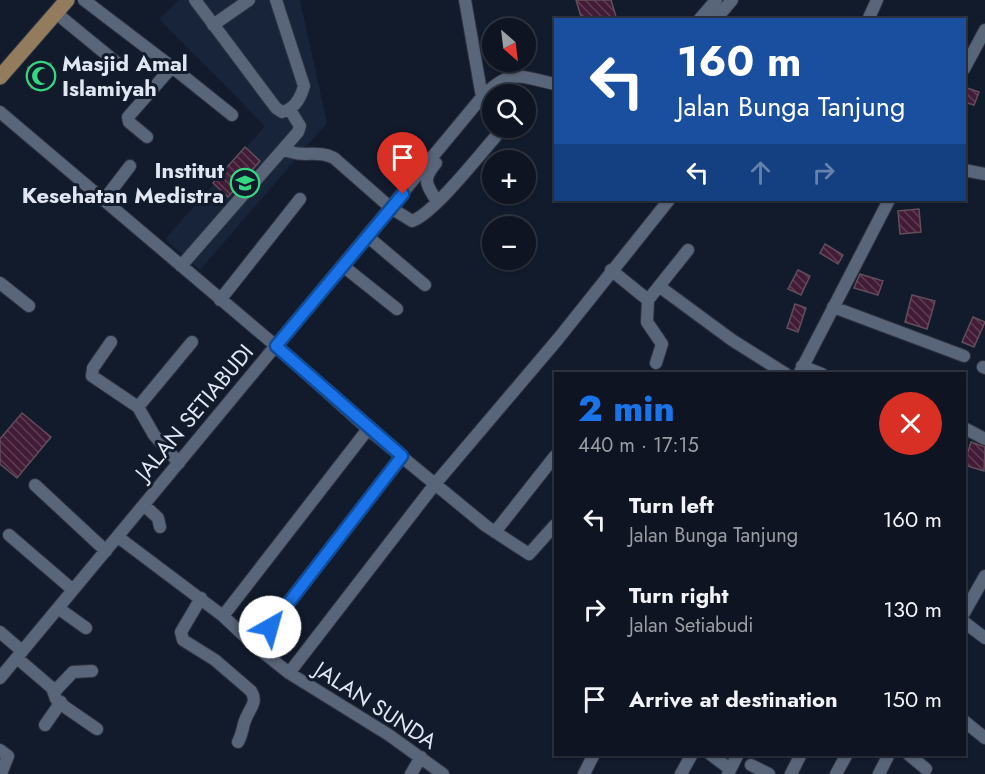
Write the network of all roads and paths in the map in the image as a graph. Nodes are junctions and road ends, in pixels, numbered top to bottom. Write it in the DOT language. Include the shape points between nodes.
graph roads {
  1 [pos="67,0"];
  2 [pos="84,0"];
  3 [pos="195,0"];
  4 [pos="249,0"];
  5 [pos="276,0"];
  6 [pos="465,0"];
  7 [pos="716,0"];
  8 [pos="732,0"];
  9 [pos="877,0"];
  10 [pos="233,4"];
  11 [pos="56,13"];
  12 [pos="701,18"];
  13 [pos="717,18"];
  14 [pos="869,18"];
  15 [pos="213,25"];
  16 [pos="985,30"];
  17 [pos="117,63"];
  18 [pos="966,65"];
  19 [pos="172,67"];
  20 [pos="0,76"];
  21 [pos="485,84"];
  22 [pos="497,84"];
  23 [pos="554,84"];
  24 [pos="482,104"];
  25 [pos="482,105"];
  26 [pos="290,110"];
  27 [pos="0,112"];
  28 [pos="232,115"];
  29 [pos="147,137"];
  30 [pos="494,138"];
  31 [pos="283,149"];
  32 [pos="130,166"];
  33 [pos="966,170"];
  34 [pos="985,174"];
  35 [pos="300,199"];
  36 [pos="104,200"];
  37 [pos="668,201"];
  38 [pos="888,201"];
  39 [pos="437,202"];
  40 [pos="391,208"];
  41 [pos="367,236"];
  42 [pos="688,250"];
  43 [pos="181,266"];
  44 [pos="343,266"];
  45 [pos="611,270"];
  46 [pos="0,283"];
  47 [pos="425,285"];
  48 [pos="660,287"];
  49 [pos="220,300"];
  50 [pos="648,300"];
  51 [pos="29,306"];
  52 [pos="832,307"];
  53 [pos="397,309"];
  54 [pos="111,342"];
  55 [pos="192,342"];
  56 [pos="276,346"];
  57 [pos="964,356"];
  58 [pos="656,363"];
  59 [pos="801,370"];
  60 [pos="783,372"];
  61 [pos="138,407"];
  62 [pos="368,429"];
  63 [pos="966,429"];
  64 [pos="985,439"];
  65 [pos="402,456"];
  66 [pos="554,457"];
  67 [pos="180,462"];
  68 [pos="435,484"];
  69 [pos="35,485"];
  70 [pos="144,505"];
  71 [pos="554,526"];
  72 [pos="160,527"];
  73 [pos="495,532"];
  74 [pos="9,535"];
  75 [pos="118,537"];
  76 [pos="106,551"];
  77 [pos="985,576"];
  78 [pos="73,590"];
  79 [pos="201,598"];
  80 [pos="58,608"];
  81 [pos="966,609"];
  82 [pos="223,616"];
  83 [pos="966,624"];
  84 [pos="86,628"];
  85 [pos="0,632"];
  86 [pos="985,638"];
  87 [pos="255,646"];
  88 [pos="20,655"];
  89 [pos="92,671"];
  90 [pos="289,673"];
  91 [pos="0,678"];
  92 [pos="57,697"];
  93 [pos="966,723"];
  94 [pos="45,725"];
  95 [pos="97,729"];
  96 [pos="985,738"];
  97 [pos="238,742"];
  98 [pos="0,750"];
  99 [pos="593,756"];
  100 [pos="691,756"];
  101 [pos="712,756"];
  102 [pos="737,756"];
  103 [pos="800,756"];
  104 [pos="845,756"];
  105 [pos="888,756"];
  106 [pos="910,756"];
  107 [pos="421,757"];
  108 [pos="751,765"];
  109 [pos="926,769"];
  110 [pos="729,772"];
  111 [pos="881,773"];
  112 [pos="1,774"];
  113 [pos="411,774"];
  114 [pos="443,774"];
  115 [pos="584,774"];
  116 [pos="681,774"];
  117 [pos="769,774"];
  118 [pos="791,774"];
  119 [pos="836,774"];
  1 -- 11 [label="main road"];
  2 -- 19 [label="street"];
  3 -- 15 [label="street"];
  4 -- 10 [label="street"];
  5 -- 26 [label="street" via="304,86"];
  6 -- 21 [label="street"];
  7 -- 12 [label="street"];
  8 -- 13 [label="street"];
  9 -- 14 [label="street"];
  10 -- 15 [label="street"];
  11 -- 17 [label="street"];
  11 -- 20 [label="main road"];
  15 -- 26 [label="street" via="276,108 282,112"];
  16 -- 18 [label="street"];
  19 -- 28 [label="street"];
  19 -- 29 [label="street" via="128,117"];
  22 -- 23 [label="street, JALAN SETIABUDI" via="512,76"];
  24 -- 40 [label="street, JALAN SETIABUDI"];
  25 -- 39 [label="street" via="427,174 426,182"];
  26 -- 31 [label="street" via="300,129"];
  27 -- 36 [label="street"];
  30 -- 39 [label="street"];
  31 -- 40 [label="street" via="292,154 326,154 334,158"];
  31 -- 43 [label="street"];
  32 -- 36 [label="street"];
  33 -- 34 [label="street"];
  35 -- 49 [label="street"];
  36 -- 43 [label="street"];
  37 -- 45 [label="street"];
  38 -- 52 [label="street"];
  39 -- 40 [label="street" via="421,218 412,221"];
  40 -- 41 [label="street, JALAN SETIABUDI"];
  41 -- 44 [label="street, JALAN SETIABUDI"];
  41 -- 47 [label="street"];
  42 -- 48 [label="street"];
  43 -- 49 [label="street"];
  44 -- 53 [label="street"];
  44 -- 56 [label="street, JALAN SETIABUDI"];
  45 -- 50 [label="street"];
  45 -- 68 [label="street"];
  46 -- 51 [label="street"];
  48 -- 50 [label="street"];
  48 -- 60 [label="street"];
  49 -- 56 [label="street"];
  50 -- 58 [label="street" via="647,322 662,344"];
  52 -- 57 [label="street"];
  52 -- 59 [label="street"];
  54 -- 61 [label="street" via="93,368 92,376"];
  55 -- 61 [label="street"];
  56 -- 62 [label="street"];
  56 -- 67 [label="street, JALAN SETIABUDI"];
  61 -- 67 [label="street" via="154,435"];
  62 -- 65 [label="street"];
  62 -- 82 [label="street"];
  63 -- 64 [label="street"];
  65 -- 68 [label="street"];
  65 -- 87 [label="street"];
  66 -- 73 [label="street"];
  67 -- 70 [label="street, JALAN SETIABUDI"];
  68 -- 73 [label="street"];
  68 -- 90 [label="street"];
  69 -- 76 [label="street"];
  70 -- 72 [label="street" via="158,518"];
  70 -- 75 [label="street, JALAN SETIABUDI"];
  71 -- 73 [label="street" via="529,554"];
  74 -- 78 [label="street"];
  75 -- 76 [label="street, JALAN SETIABUDI"];
  75 -- 79 [label="street, JALAN SUNDA"];
  76 -- 78 [label="street, JALAN SETIABUDI"];
  77 -- 81 [label="street"];
  78 -- 80 [label="street, JALAN SETIABUDI"];
  79 -- 82 [label="street, JALAN SUNDA"];
  79 -- 97 [label="street" via="181,636 215,660 254,696"];
  80 -- 84 [label="street"];
  80 -- 88 [label="street, JALAN SETIABUDI"];
  82 -- 87 [label="street, JALAN SUNDA"];
  83 -- 86 [label="street"];
  85 -- 88 [label="street"];
  87 -- 90 [label="street, JALAN SUNDA"];
  88 -- 91 [label="street, JALAN SETIABUDI"];
  88 -- 92 [label="street"];
  89 -- 92 [label="street" via="73,672"];
  90 -- 107 [label="street, JALAN SUNDA"];
  92 -- 94 [label="street"];
  92 -- 95 [label="street"];
  93 -- 96 [label="street"];
  98 -- 112 [label="street" via="8,756"];
  99 -- 115 [label="street"];
  100 -- 116 [label="street"];
  101 -- 110 [label="street"];
  102 -- 110 [label="street"];
  103 -- 118 [label="street"];
  104 -- 119 [label="street"];
  105 -- 111 [label="street"];
  106 -- 109 [label="street"];
  107 -- 113 [label="street"];
  107 -- 114 [label="street, JALAN SUNDA"];
  108 -- 117 [label="street"];
}
